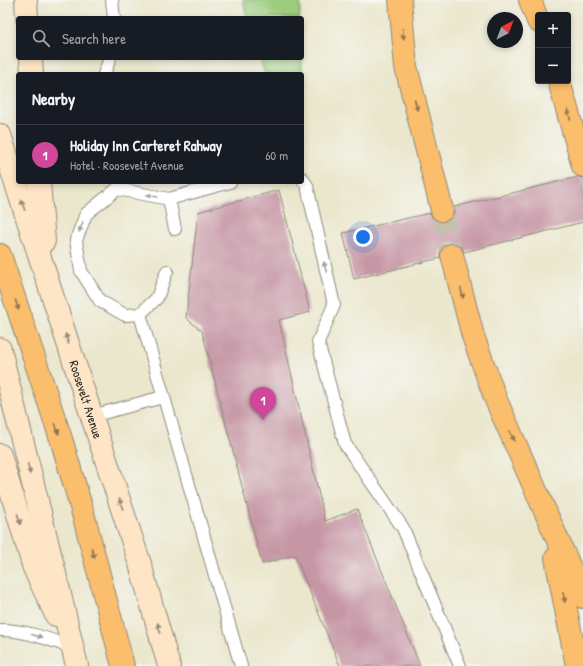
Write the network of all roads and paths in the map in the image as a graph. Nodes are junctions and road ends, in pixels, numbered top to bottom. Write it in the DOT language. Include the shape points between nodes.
graph roads {
  1 [pos="26,0"];
  2 [pos="112,0"];
  3 [pos="400,0"];
  4 [pos="530,0"];
  5 [pos="535,13"];
  6 [pos="27,16"];
  7 [pos="114,16"];
  8 [pos="31,60"];
  9 [pos="109,60"];
  10 [pos="32,72"];
  11 [pos="105,72"];
  12 [pos="560,84"];
  13 [pos="0,134"];
  14 [pos="583,166"];
  15 [pos="304,181"];
  16 [pos="16,183"];
  17 [pos="16,184"];
  18 [pos="39,184"];
  19 [pos="223,184"];
  20 [pos="116,186"];
  21 [pos="169,199"];
  22 [pos="442,210"];
  23 [pos="175,230"];
  24 [pos="0,255"];
  25 [pos="452,255"];
  26 [pos="167,271"];
  27 [pos="48,282"];
  28 [pos="140,314"];
  29 [pos="0,349"];
  30 [pos="163,397"];
  31 [pos="92,416"];
  32 [pos="0,455"];
  33 [pos="549,517"];
  34 [pos="583,597"];
  35 [pos="0,630"];
  36 [pos="75,657"];
  37 [pos="123,666"];
  38 [pos="169,666"];
  39 [pos="241,666"];
  40 [pos="460,666"];
  41 [pos="577,666"];
  1 -- 6 [label="main road"];
  2 -- 7 [label="lane"];
  3 -- 22 [label="highway, one-way" via="406,67"];
  4 -- 5 [label="highway"];
  8 -- 10 [label="main road"];
  9 -- 11 [label="lane"];
  14 -- 12 [label="highway, one-way"];
  16 -- 13 [label="main road, Roosevelt Avenue, one-way"];
  40 -- 15 [label="lane, one-way" via="404,528 345,444 318,342 334,305"];
  27 -- 17 [label="main road, Roosevelt Avenue, one-way"];
  18 -- 27 [label="main road"];
  19 -- 21 [label="lane"];
  21 -- 20 [label="lane, one-way"];
  20 -- 28 [label="lane, one-way" via="86,214 76,240 81,271 100,301 125,315"];
  21 -- 23 [label="lane"];
  24 -- 37 [label="highway, one-way" via="62,442"];
  25 -- 33 [label="highway, one-way" via="473,336 491,386"];
  26 -- 28 [label="lane" via="158,298"];
  31 -- 27 [label="main road, Roosevelt Avenue, one-way"];
  28 -- 30 [label="lane"];
  29 -- 36 [label="main road, one-way"];
  30 -- 31 [label="lane"];
  30 -- 39 [label="lane"];
  38 -- 31 [label="main road, Roosevelt Avenue, one-way" via="140,564"];
  32 -- 36 [label="main road, one-way" via="34,568"];
  33 -- 34 [label="highway"];
  33 -- 41 [label="highway, one-way"];
  35 -- 36 [label="lane, one-way" via="51,640"];
}
